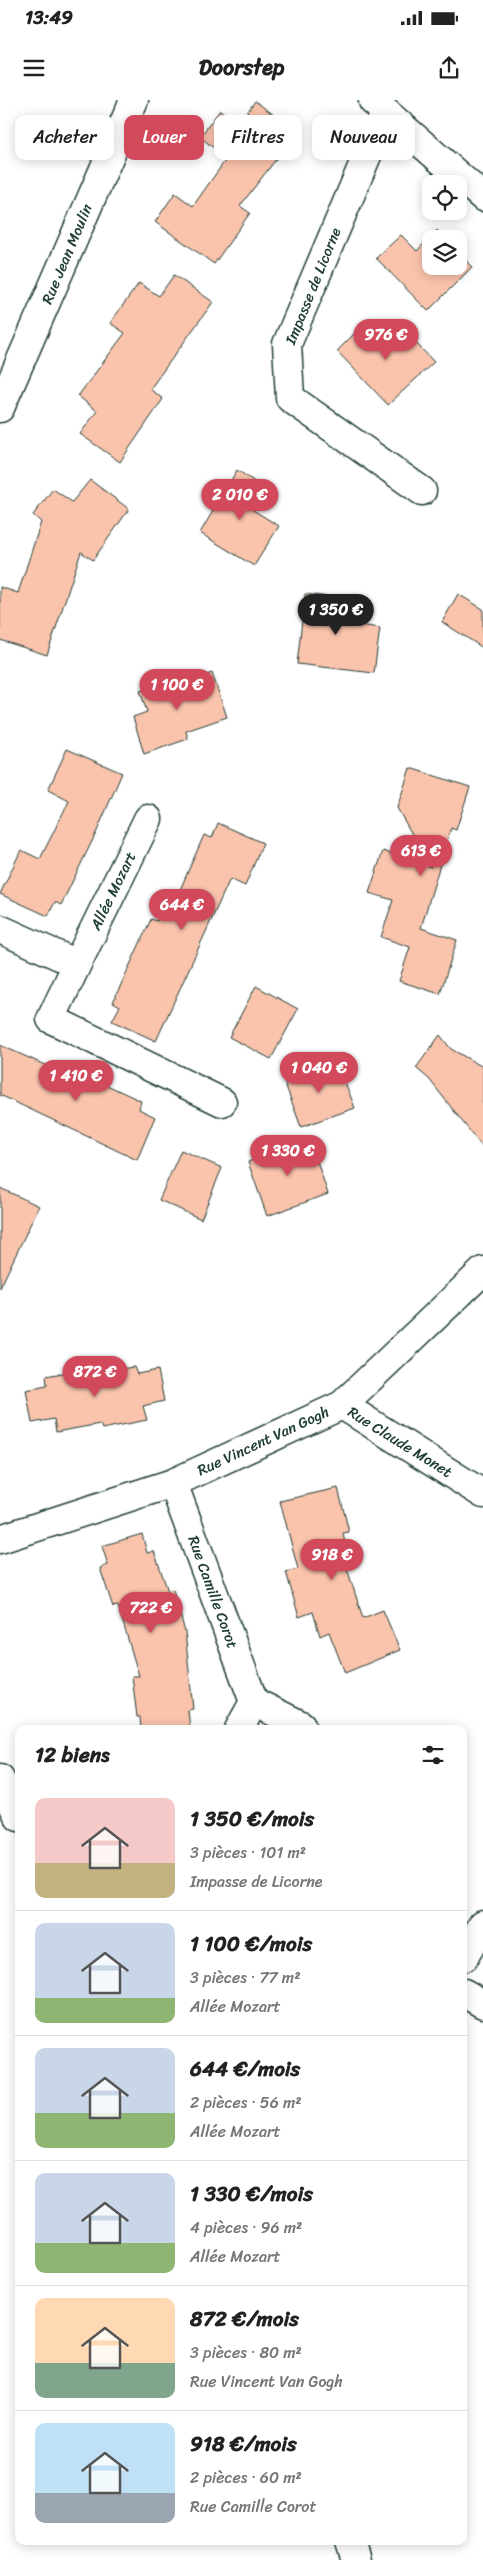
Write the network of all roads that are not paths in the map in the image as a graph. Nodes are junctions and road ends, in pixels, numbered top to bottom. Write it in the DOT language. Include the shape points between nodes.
graph roads {
  1 [pos="134,100"];
  2 [pos="379,106"];
  3 [pos="483,197"];
  4 [pos="0,408"];
  5 [pos="422,491"];
  6 [pos="148,819"];
  7 [pos="0,929"];
  8 [pos="77,964"];
  9 [pos="222,1102"];
  10 [pos="483,1271"];
  11 [pos="342,1405"];
  12 [pos="172,1483"];
  13 [pos="483,1494"];
  14 [pos="0,1539"];
  15 [pos="254,1702"];
  16 [pos="241,1725"];
  17 [pos="300,1725"];
  18 [pos="0,1780"];
  19 [pos="15,1809"];
  20 [pos="483,1924"];
  21 [pos="467,1951"];
  22 [pos="467,1995"];
  23 [pos="483,2004"];
  24 [pos="351,2545"];
  25 [pos="356,2560"];
  1 -- 4 [label="street, Rue Jean Moulin"];
  2 -- 3 [label="street"];
  2 -- 5 [label="street, Impasse de Licorne" via="287,344 290,398"];
  6 -- 8 [label="street, Allée Mozart"];
  7 -- 8 [label="street"];
  8 -- 9 [label="street, Allée Mozart" via="51,1019"];
  10 -- 11 [label="street, Rue Vincent Van Gogh"];
  11 -- 12 [label="street, Rue Vincent Van Gogh"];
  11 -- 13 [label="street, Rue Claude Monet"];
  12 -- 14 [label="street, Rue Vincent Van Gogh"];
  12 -- 15 [label="street, Rue Camille Corot"];
  15 -- 16 [label="street"];
  15 -- 17 [label="street"];
  18 -- 19 [label="street"];
  20 -- 21 [label="street"];
  22 -- 23 [label="street"];
  24 -- 25 [label="street"];
}
